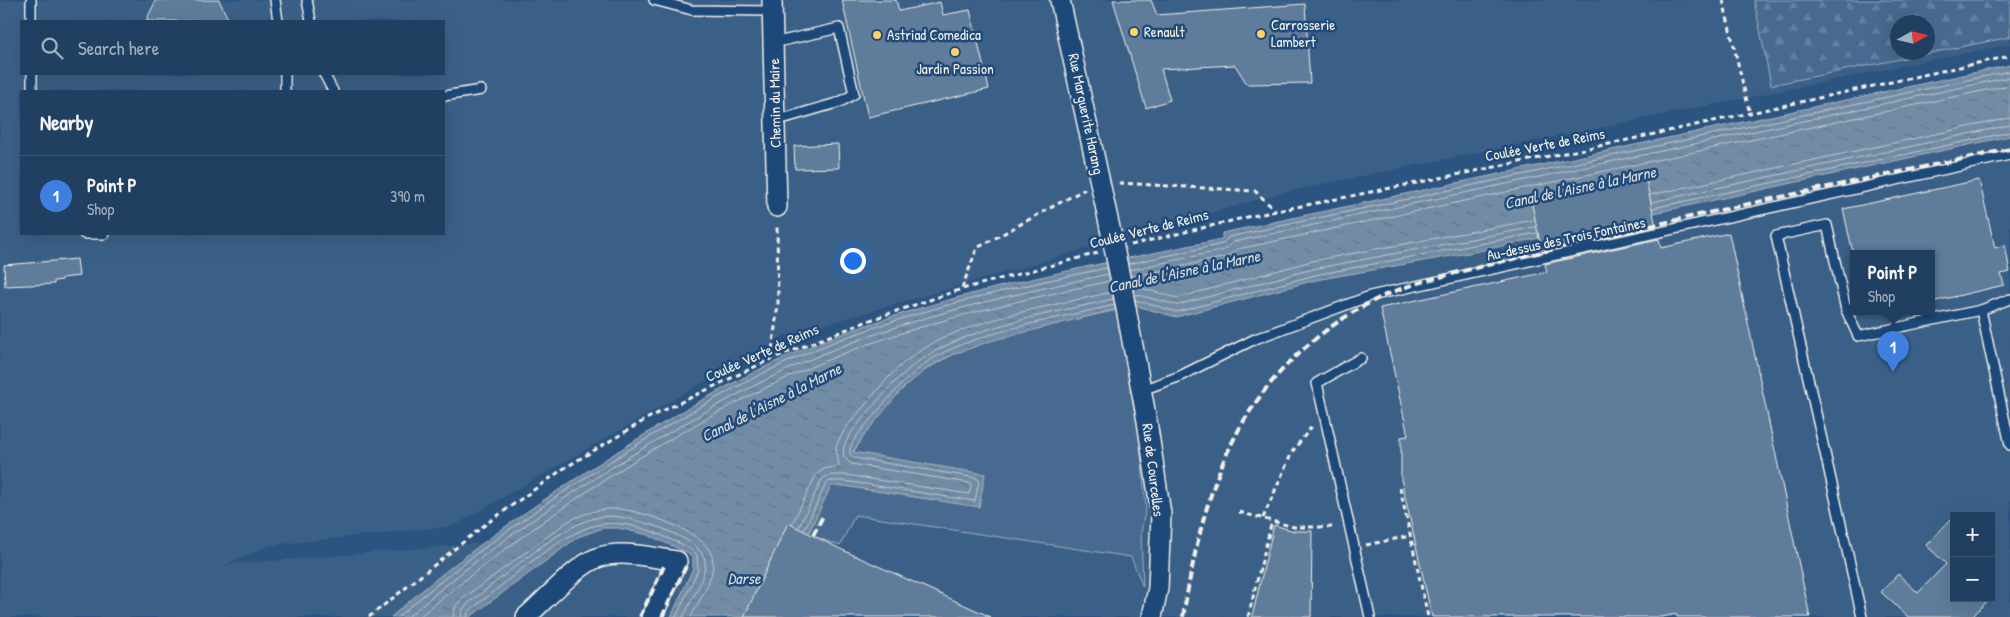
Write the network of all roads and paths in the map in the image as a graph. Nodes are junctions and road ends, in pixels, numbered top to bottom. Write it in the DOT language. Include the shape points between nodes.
graph roads {
  1 [pos="31,0"];
  2 [pos="275,0"];
  3 [pos="307,0"];
  4 [pos="654,0"];
  5 [pos="1060,0"];
  6 [pos="1723,0"];
  7 [pos="772,5"];
  8 [pos="32,20"];
  9 [pos="278,20"];
  10 [pos="311,20"];
  11 [pos="773,43"];
  12 [pos="2010,56"];
  13 [pos="32,75"];
  14 [pos="285,75"];
  15 [pos="325,75"];
  16 [pos="32,90"];
  17 [pos="285,90"];
  18 [pos="332,90"];
  19 [pos="481,90"];
  20 [pos="445,96"];
  21 [pos="1750,114"];
  22 [pos="775,120"];
  23 [pos="2010,155"];
  24 [pos="1101,180"];
  25 [pos="777,207"];
  26 [pos="1277,211"];
  27 [pos="1126,246"];
  28 [pos="1106,251"];
  29 [pos="962,289"];
  30 [pos="2010,299"];
  31 [pos="1850,309"];
  32 [pos="1981,310"];
  33 [pos="1852,315"];
  34 [pos="1130,324"];
  35 [pos="1361,358"];
  36 [pos="771,359"];
  37 [pos="1142,390"];
  38 [pos="1313,424"];
  39 [pos="2010,445"];
  40 [pos="1400,488"];
  41 [pos="1239,512"];
  42 [pos="1263,518"];
  43 [pos="1272,521"];
  44 [pos="1410,536"];
  45 [pos="1354,548"];
  46 [pos="1863,616"];
  47 [pos="369,617"];
  48 [pos="526,617"];
  49 [pos="652,617"];
  50 [pos="1152,617"];
  51 [pos="1248,617"];
  52 [pos="1370,617"];
  53 [pos="1428,617"];
  1 -- 8 [label="lane"];
  2 -- 9 [label="lane"];
  3 -- 10 [label="lane"];
  4 -- 7 [label="lane" via="692,10"];
  5 -- 24 [label="street, Rue Marguerite Harang"];
  6 -- 21 [label="path"];
  7 -- 11 [label="street, Chemin du Maire"];
  11 -- 22 [label="street, Chemin du Maire"];
  11 -- 22 [label="lane" via="839,28 854,94 840,102"];
  12 -- 21 [label="path, Coulée Verte de Reims"];
  13 -- 16 [label="lane"];
  14 -- 17 [label="lane"];
  15 -- 18 [label="lane"];
  19 -- 20 [label="lane"];
  21 -- 26 [label="path, Coulée Verte de Reims"];
  22 -- 25 [label="street, Chemin du Maire"];
  23 -- 37 [label="lane, Au-dessus des Trois Fontaines" via="1370,296 1255,338 1178,377"];
  24 -- 26 [label="path" via="1132,185 1255,190"];
  24 -- 29 [label="path" via="977,248"];
  24 -- 34 [label="street, Rue Marguerite Harang, bridge"];
  25 -- 36 [label="path" via="778,304"];
  26 -- 27 [label="path, Coulée Verte de Reims"];
  28 -- 29 [label="path, Coulée Verte de Reims"];
  29 -- 36 [label="path, Coulée Verte de Reims"];
  30 -- 32 [label="lane"];
  31 -- 46 [label="lane" via="1827,225 1776,236"];
  32 -- 33 [label="lane" via="1858,336"];
  32 -- 39 [label="lane"];
  34 -- 37 [label="street, Rue de Courcelles"];
  35 -- 45 [label="lane" via="1317,383"];
  36 -- 47 [label="path, Coulée Verte de Reims" via="650,416 563,469 486,524"];
  37 -- 50 [label="street, Rue de Courcelles" via="1161,514 1158,588"];
  38 -- 42 [label="path" via="1292,452"];
  40 -- 44 [label="path"];
  41 -- 42 [label="path"];
  42 -- 43 [label="path"];
  43 -- 45 [label="path" via="1294,527 1339,527 1343,550"];
  43 -- 51 [label="path"];
  44 -- 45 [label="path"];
  44 -- 53 [label="path"];
  45 -- 52 [label="lane"];
  48 -- 49 [label="street" via="597,558 626,554 678,561"];
}
